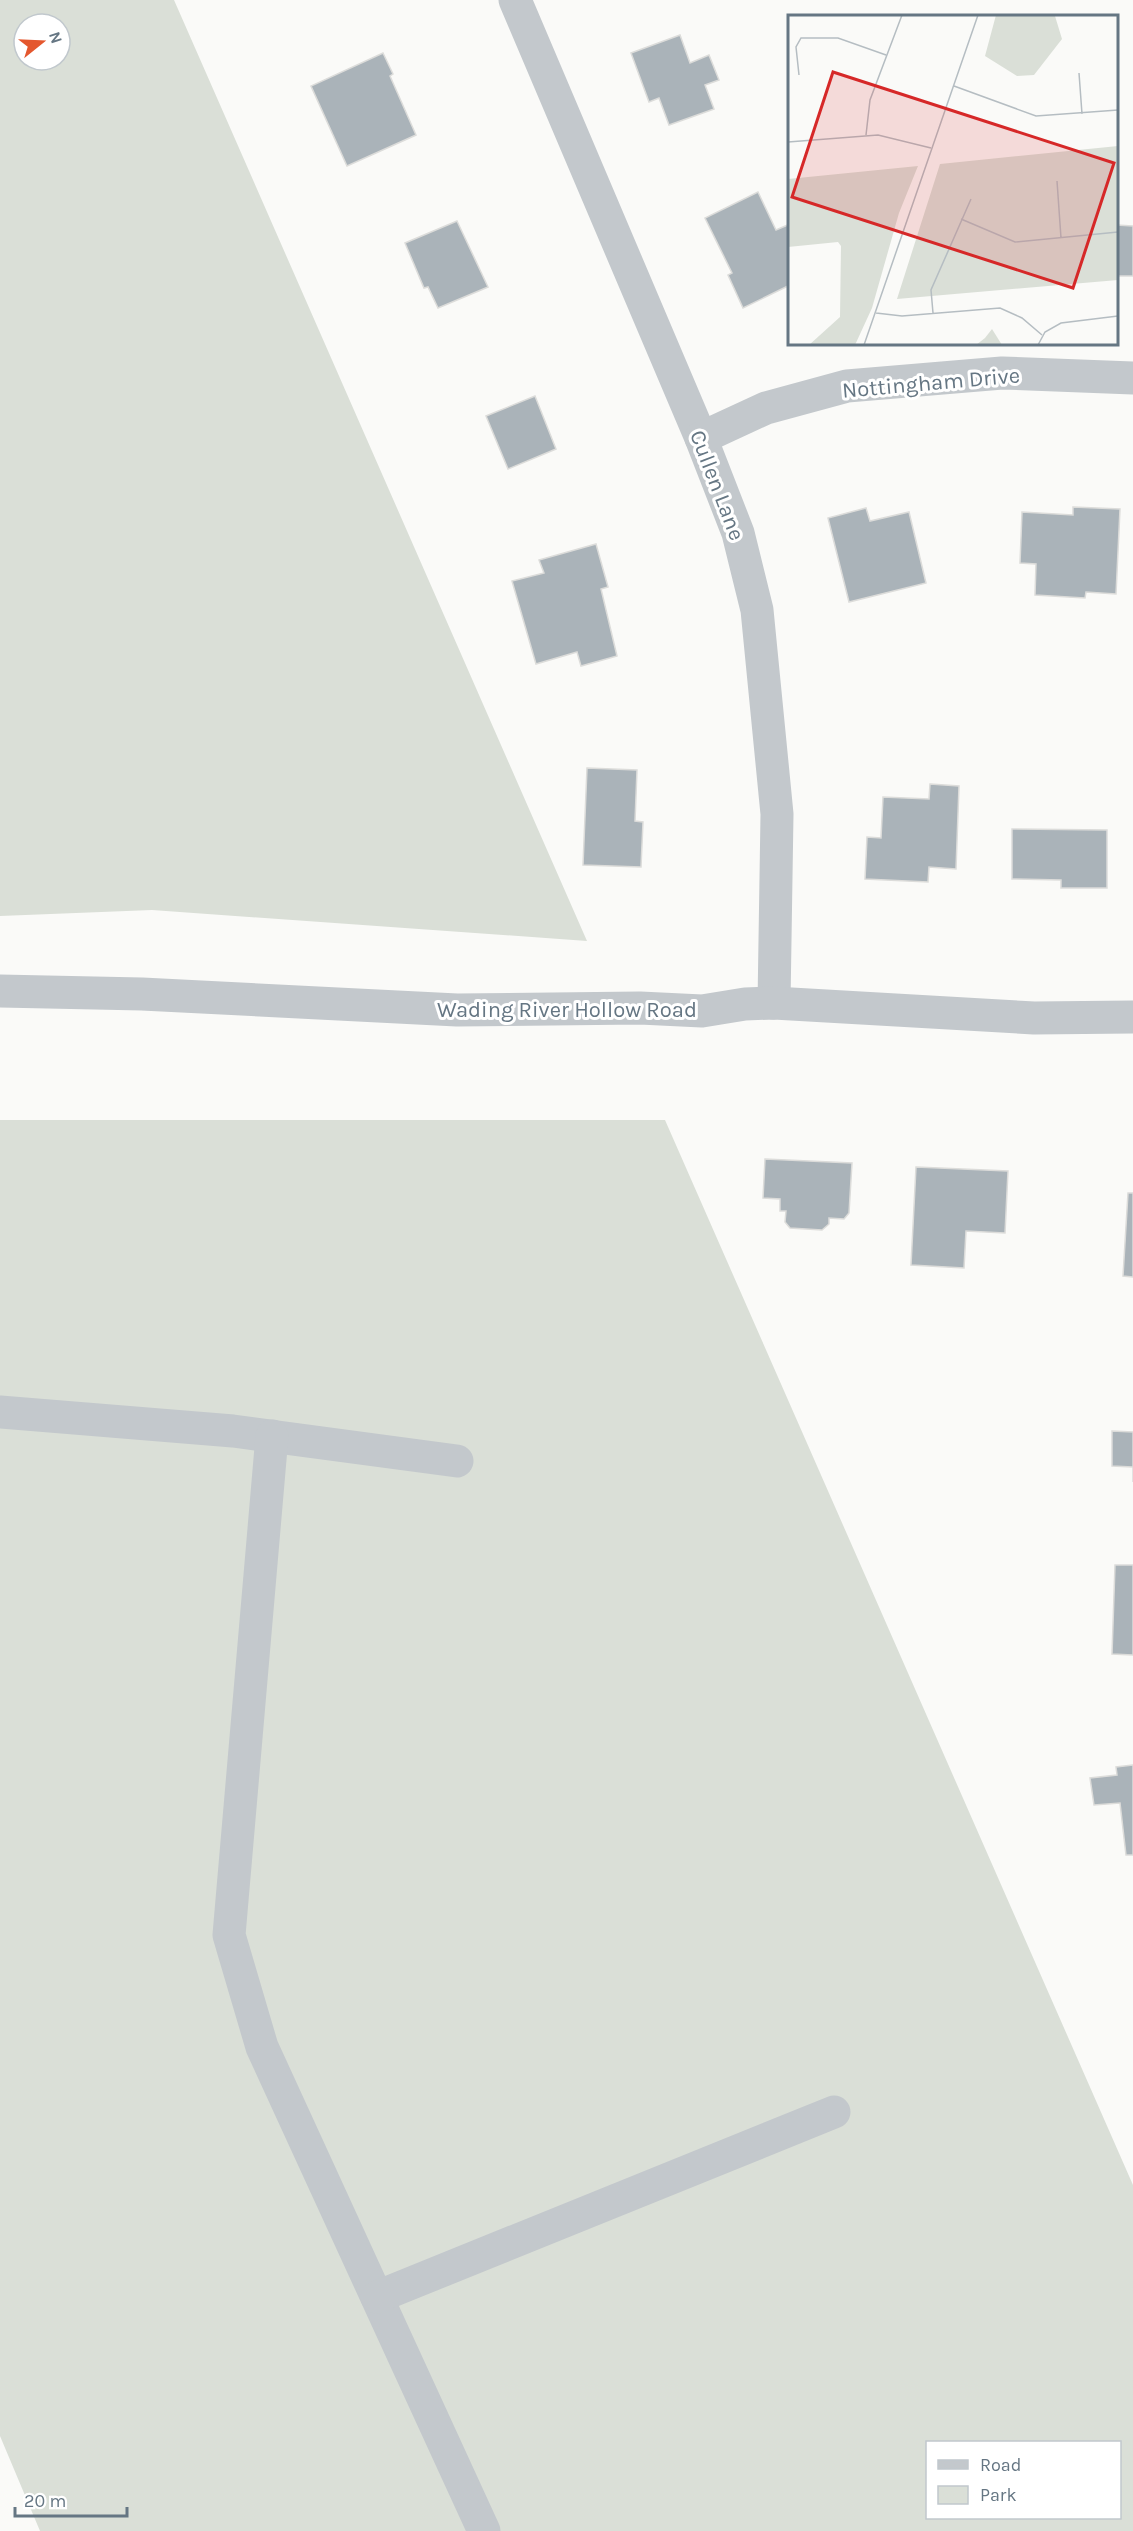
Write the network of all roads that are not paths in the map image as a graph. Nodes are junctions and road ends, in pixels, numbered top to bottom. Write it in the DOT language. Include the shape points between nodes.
graph roads {
  1 [pos="515,0"];
  2 [pos="1133,378"];
  3 [pos="701,438"];
  4 [pos="0,991"];
  5 [pos="774,1003"];
  6 [pos="1133,1017"];
  7 [pos="0,1413"];
  8 [pos="272,1436"];
  9 [pos="457,1461"];
  10 [pos="834,2112"];
  11 [pos="377,2297"];
  12 [pos="484,2531"];
  1 -- 3 [label="street, Cullen Lane"];
  2 -- 3 [label="street, Nottingham Drive" via="1002,373 847,386 766,408"];
  3 -- 5 [label="street, Cullen Lane" via="738,533 758,610 777,814"];
  4 -- 5 [label="street, Wading River Hollow Road" via="457,1010 702,1011"];
  5 -- 6 [label="street, Wading River Hollow Road" via="1034,1018"];
  7 -- 8 [label="street"];
  8 -- 9 [label="street"];
  8 -- 11 [label="street" via="229,1935 262,2047"];
  10 -- 11 [label="street"];
  11 -- 12 [label="street"];
}
